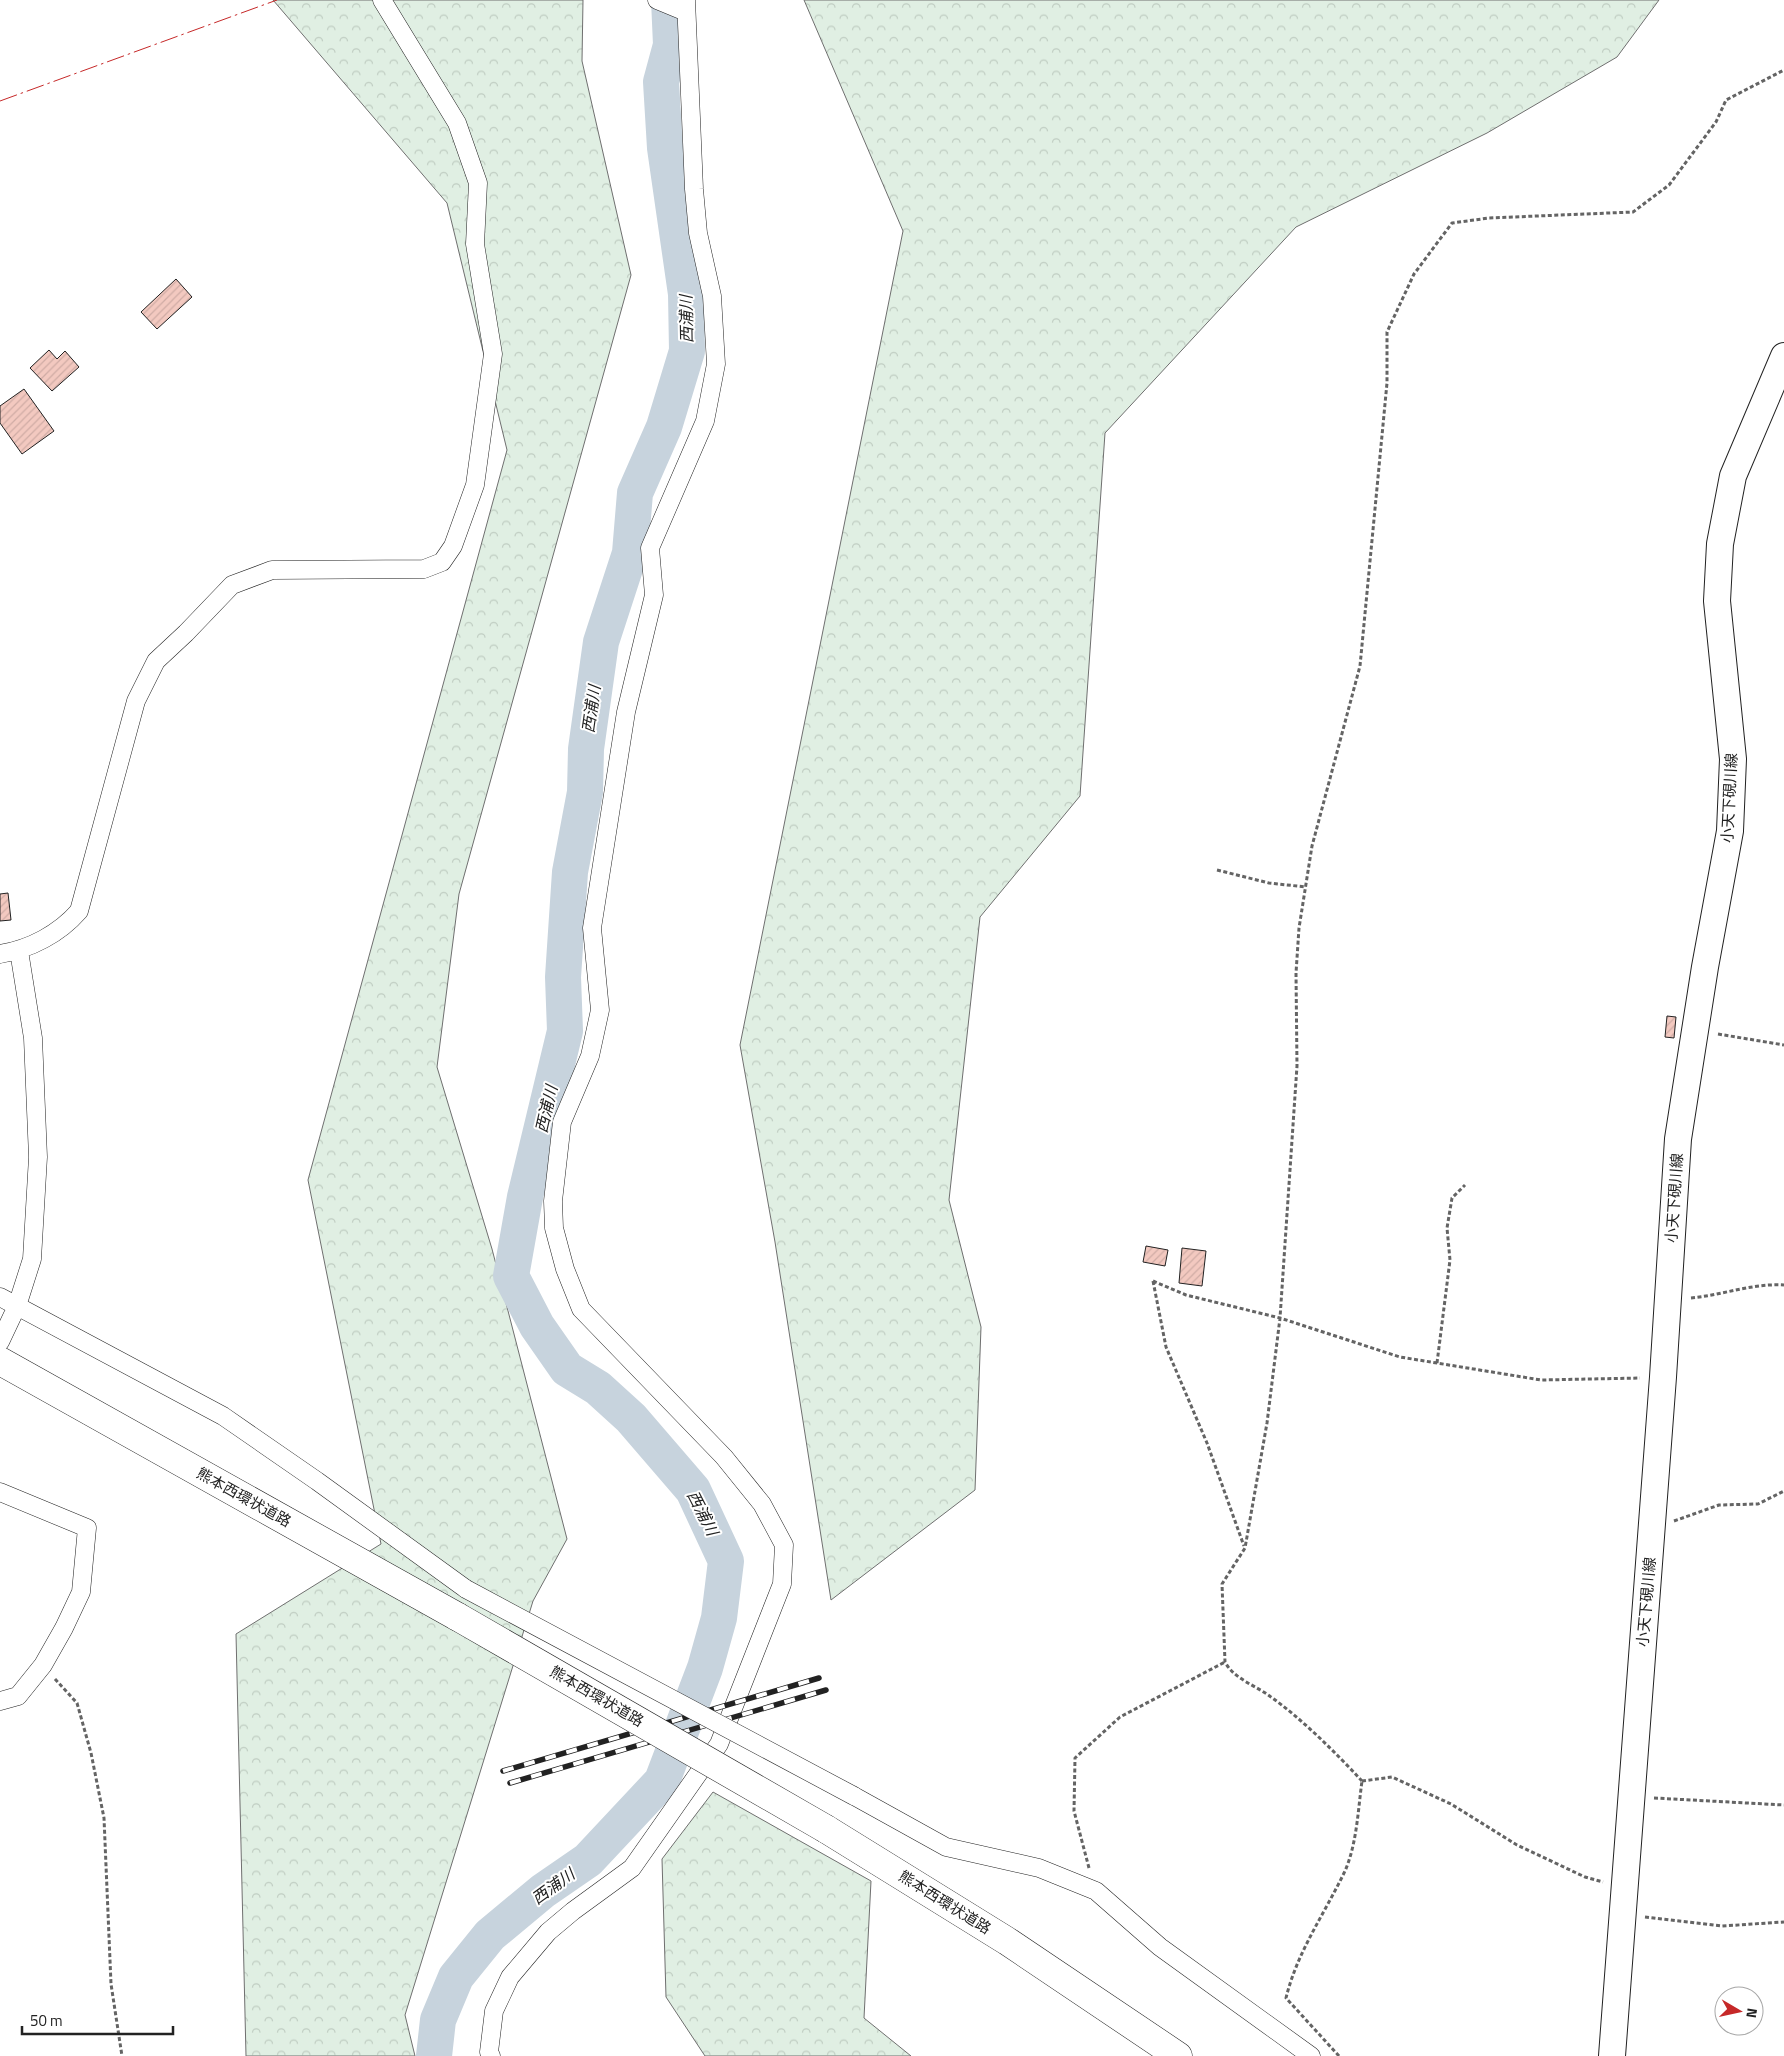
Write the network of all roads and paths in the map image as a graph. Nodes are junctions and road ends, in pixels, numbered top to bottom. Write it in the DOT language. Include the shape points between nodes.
graph roads {
  1 [pos="382,0"];
  2 [pos="657,0"];
  3 [pos="686,6"];
  4 [pos="1784,70"];
  5 [pos="1784,356"];
  6 [pos="1217,870"];
  7 [pos="1306,886"];
  8 [pos="19,951"];
  9 [pos="0,954"];
  10 [pos="1695,1030"];
  11 [pos="1784,1045"];
  12 [pos="1464,1185"];
  13 [pos="1784,1285"];
  14 [pos="0,1297"];
  15 [pos="1668,1300"];
  16 [pos="17,1306"];
  17 [pos="1280,1318"];
  18 [pos="0,1342"];
  19 [pos="0,1361"];
  20 [pos="1437,1363"];
  21 [pos="1663,1378"];
  22 [pos="1784,1491"];
  23 [pos="0,1492"];
  24 [pos="1652,1528"];
  25 [pos="1245,1548"];
  26 [pos="1225,1662"];
  27 [pos="43,1665"];
  28 [pos="0,1701"];
  29 [pos="1362,1781"];
  30 [pos="1630,1796"];
  31 [pos="1784,1805"];
  32 [pos="1095,1873"];
  33 [pos="1624,1883"];
  34 [pos="1622,1914"];
  35 [pos="1784,1922"];
  36 [pos="122,2056"];
  37 [pos="490,2056"];
  38 [pos="1178,2056"];
  39 [pos="1311,2056"];
  40 [pos="1339,2056"];
  41 [pos="1612,2056"];
  1 -- 8 [label="street" via="457,123 478,183 475,244 493,354 475,485 462,524 442,562 424,569 272,570 232,585 156,662 136,701 80,911 65,928"];
  2 -- 3 [label="street"];
  3 -- 37 [label="street" via="695,198 698,233 712,296 716,364 705,421 650,548 654,594 626,712 592,928 600,1010 590,1056 562,1122 554,1192 554,1228 565,1270 581,1309 724,1457 762,1504 784,1545 782,1584 719,1744 632,1868 548,1932 510,1977 494,2011"];
  4 -- 7 [label="path" via="1726,100 1716,122 1669,186 1632,212 1489,218 1452,223 1414,274 1386,332 1387,383 1360,666 1312,846"];
  5 -- 10 [label="main road, 小天下硯川線" via="1732,476 1720,544 1717,601 1733,759 1730,831"];
  6 -- 7 [label="path" via="1269,883"];
  7 -- 17 [label="path" via="1296,973 1297,1066"];
  8 -- 9 [label="street"];
  8 -- 16 [label="street" via="33,1038 38,1158 32,1259"];
  10 -- 11 [label="path"];
  10 -- 15 [label="main road, 小天下硯川線" via="1678,1139"];
  12 -- 20 [label="path" via="1452,1198 1447,1228 1450,1260"];
  13 -- 15 [label="path" via="1764,1284 1715,1296"];
  14 -- 16 [label="street"];
  15 -- 21 [label="main road, 小天下硯川線"];
  16 -- 18 [label="street"];
  16 -- 39 [label="street, bridge" via="223,1416 466,1589 946,1846 1039,1868 1096,1892 1160,1947"];
  17 -- 20 [label="path" via="1400,1357"];
  17 -- 25 [label="path" via="1267,1423"];
  17 -- 25 [label="path" via="1186,1295 1153,1280 1166,1347 1207,1443"];
  19 -- 38 [label="highway, 熊本西環状道路, bridge" via="458,1617 826,1829 1007,1941"];
  20 -- 21 [label="path" via="1541,1380"];
  21 -- 24 [label="main road, 小天下硯川線"];
  22 -- 24 [label="path" via="1758,1504 1719,1505"];
  23 -- 27 [label="street" via="87,1528 81,1592"];
  24 -- 30 [label="main road, 小天下硯川線"];
  25 -- 26 [label="path" via="1222,1584"];
  26 -- 29 [label="path" via="1230,1671 1271,1697"];
  26 -- 32 [label="path" via="1120,1717 1075,1758 1074,1811 1088,1867"];
  27 -- 28 [label="street" via="18,1696"];
  27 -- 36 [label="path" via="77,1703 104,1818 111,1984"];
  29 -- 33 [label="path" via="1392,1777 1451,1804 1517,1845 1585,1877 1601,1882"];
  29 -- 40 [label="path" via="1356,1832 1346,1869 1293,1971 1286,1998"];
  30 -- 31 [label="path"];
  30 -- 33 [label="main road, 小天下硯川線"];
  33 -- 34 [label="main road, 小天下硯川線"];
  34 -- 35 [label="path" via="1722,1926"];
  34 -- 41 [label="main road, 小天下硯川線"];
}
